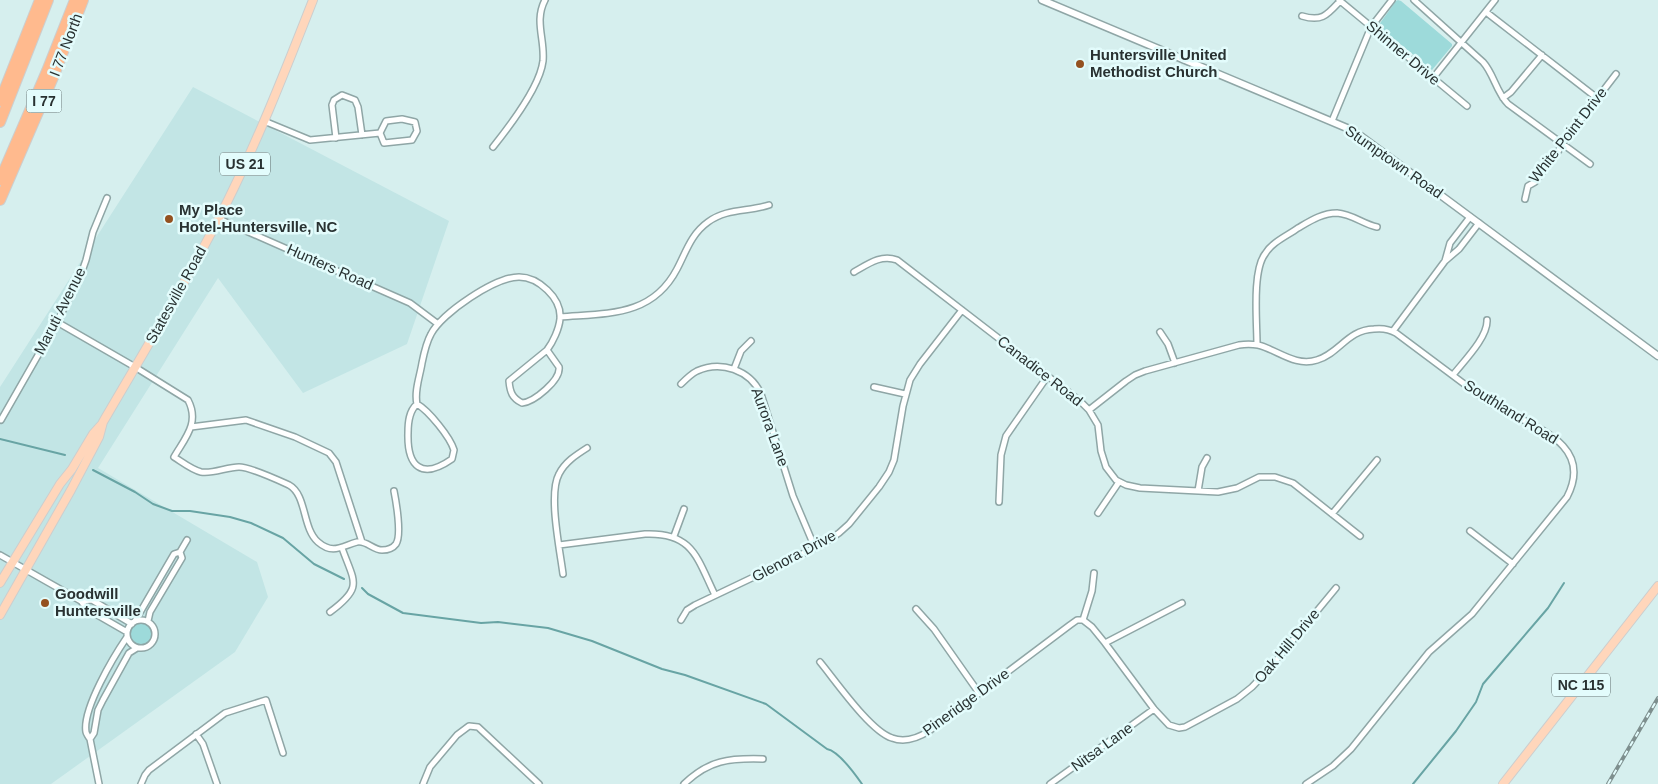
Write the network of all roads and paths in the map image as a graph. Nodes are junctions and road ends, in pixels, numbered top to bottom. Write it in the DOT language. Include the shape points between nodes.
graph roads {
  1 [pos="40,0"];
  2 [pos="48,0"];
  3 [pos="75,0"];
  4 [pos="84,0"];
  5 [pos="314,0"];
  6 [pos="545,0"];
  7 [pos="1042,0"];
  8 [pos="1339,0"];
  9 [pos="1392,0"];
  10 [pos="1414,0"];
  11 [pos="1495,0"];
  12 [pos="1486,12"];
  13 [pos="1302,16"];
  14 [pos="1371,27"];
  15 [pos="1461,43"];
  16 [pos="1542,55"];
  17 [pos="1616,74"];
  18 [pos="1433,78"];
  19 [pos="1503,98"];
  20 [pos="1598,98"];
  21 [pos="0,101"];
  22 [pos="1467,106"];
  23 [pos="264,120"];
  24 [pos="1332,121"];
  25 [pos="0,122"];
  26 [pos="380,133"];
  27 [pos="362,135"];
  28 [pos="336,138"];
  29 [pos="1563,143"];
  30 [pos="493,147"];
  31 [pos="1590,164"];
  32 [pos="0,180"];
  33 [pos="107,198"];
  34 [pos="1525,199"];
  35 [pos="0,200"];
  36 [pos="769,205"];
  37 [pos="1470,216"];
  38 [pos="219,218"];
  39 [pos="1479,223"];
  40 [pos="1377,227"];
  41 [pos="1445,261"];
  42 [pos="854,272"];
  43 [pos="962,310"];
  44 [pos="560,317"];
  45 [pos="1486,320"];
  46 [pos="56,322"];
  47 [pos="438,324"];
  48 [pos="1393,331"];
  49 [pos="1160,332"];
  50 [pos="751,341"];
  51 [pos="1256,345"];
  52 [pos="547,350"];
  53 [pos="1658,356"];
  54 [pos="1174,363"];
  55 [pos="135,367"];
  56 [pos="734,369"];
  57 [pos="1453,375"];
  58 [pos="1047,376"];
  59 [pos="681,384"];
  60 [pos="874,387"];
  61 [pos="905,394"];
  62 [pos="417,404"];
  63 [pos="1089,410"];
  64 [pos="1,420"];
  65 [pos="104,422"];
  66 [pos="191,427"];
  67 [pos="587,448"];
  68 [pos="1207,458"];
  69 [pos="1377,460"];
  70 [pos="1119,482"];
  71 [pos="394,491"];
  72 [pos="1198,491"];
  73 [pos="999,502"];
  74 [pos="684,508"];
  75 [pos="1098,513"];
  76 [pos="1332,514"];
  77 [pos="1470,531"];
  78 [pos="674,536"];
  79 [pos="1360,536"];
  80 [pos="187,540"];
  81 [pos="362,542"];
  82 [pos="559,545"];
  83 [pos="342,548"];
  84 [pos="814,548"];
  85 [pos="180,552"];
  86 [pos="0,555"];
  87 [pos="12,562"];
  88 [pos="1513,564"];
  89 [pos="26,570"];
  90 [pos="1094,573"];
  91 [pos="563,574"];
  92 [pos="0,583"];
  93 [pos="1658,586"];
  94 [pos="1336,588"];
  95 [pos="715,595"];
  96 [pos="81,601"];
  97 [pos="1182,603"];
  98 [pos="916,608"];
  99 [pos="330,612"];
  100 [pos="0,615"];
  101 [pos="681,620"];
  102 [pos="1083,620"];
  103 [pos="148,621"];
  104 [pos="133,622"];
  105 [pos="127,634"];
  106 [pos="1105,643"];
  107 [pos="136,648"];
  108 [pos="820,662"];
  109 [pos="979,693"];
  110 [pos="1154,709"];
  111 [pos="196,734"];
  112 [pos="90,739"];
  113 [pos="283,753"];
  114 [pos="763,759"];
  115 [pos="99,784"];
  116 [pos="141,784"];
  117 [pos="217,784"];
  118 [pos="423,784"];
  119 [pos="539,784"];
  120 [pos="684,784"];
  121 [pos="1050,784"];
  122 [pos="1306,784"];
  123 [pos="1503,784"];
  1 -- 21 [label="highway, I 77"];
  2 -- 25 [label="highway, I 77"];
  3 -- 32 [label="highway, I 77"];
  4 -- 35 [label="highway, I 77 North / I 77"];
  5 -- 23 [label="main road, Statesville Road / US 21"];
  6 -- 30 [label="street" via="539,18 543,54 538,80"];
  7 -- 24 [label="street, Stumptown Road"];
  8 -- 13 [label="street" via="1328,14 1320,18"];
  8 -- 14 [label="street, Shinner Drive"];
  9 -- 14 [label="street"];
  10 -- 15 [label="street"];
  11 -- 12 [label="street"];
  12 -- 15 [label="street"];
  12 -- 16 [label="street"];
  14 -- 18 [label="street, Shinner Drive"];
  14 -- 24 [label="street"];
  15 -- 18 [label="street"];
  15 -- 19 [label="street" via="1486,66"];
  16 -- 19 [label="street"];
  16 -- 20 [label="street"];
  17 -- 20 [label="street, White Point Drive"];
  18 -- 22 [label="street, Shinner Drive"];
  19 -- 29 [label="street"];
  20 -- 29 [label="street, White Point Drive"];
  23 -- 28 [label="street" via="310,140"];
  23 -- 38 [label="main road, Statesville Road / US 21"];
  24 -- 37 [label="street, Stumptown Road" via="1366,138"];
  26 -- 26 [label="street" via="384,143 412,140 417,131 415,122 402,119 386,121"];
  26 -- 27 [label="street"];
  27 -- 28 [label="street"];
  27 -- 28 [label="street" via="358,106 355,100 342,95 332,104"];
  29 -- 31 [label="street"];
  29 -- 34 [label="street, White Point Drive" via="1535,182 1528,186"];
  33 -- 46 [label="street, Maruti Avenue" via="93,232 83,270"];
  36 -- 44 [label="street" via="725,213 708,222 693,235 661,292 644,303 628,310"];
  37 -- 39 [label="street, Stumptown Road"];
  37 -- 41 [label="street" via="1450,243"];
  38 -- 47 [label="street, Hunters Road" via="410,303"];
  38 -- 55 [label="main road, Statesville Road / US 21"];
  39 -- 41 [label="street" via="1460,249"];
  39 -- 53 [label="street, Stumptown Road"];
  40 -- 51 [label="street" via="1346,215 1328,214 1313,219 1271,247 1261,261 1257,277"];
  41 -- 48 [label="street"];
  42 -- 43 [label="street, Canadice Road" via="881,258 892,258"];
  43 -- 58 [label="street, Canadice Road"];
  43 -- 61 [label="street, Glenora Drive" via="914,372"];
  44 -- 47 [label="street" via="556,302 547,290 536,281 518,277 503,281 461,303"];
  44 -- 52 [label="street"];
  45 -- 57 [label="street" via="1487,327 1482,336"];
  46 -- 55 [label="street"];
  46 -- 64 [label="street, Maruti Avenue"];
  47 -- 62 [label="street" via="426,346 416,390"];
  48 -- 51 [label="street" via="1379,328 1361,330 1332,353 1309,362 1294,360"];
  48 -- 57 [label="street, Southland Road"];
  49 -- 54 [label="street"];
  50 -- 56 [label="street" via="742,351"];
  51 -- 54 [label="street" via="1238,345"];
  52 -- 52 [label="street" via="509,381 511,393 522,404 532,400 557,378 559,367"];
  54 -- 63 [label="street" via="1135,375"];
  55 -- 65 [label="main road, Statesville Road / US 21"];
  55 -- 66 [label="street" via="188,400 192,408"];
  56 -- 59 [label="street" via="715,367 698,370"];
  56 -- 84 [label="street, Aurora Lane" via="751,379 758,388 793,496"];
  57 -- 88 [label="street, Southland Road" via="1501,410 1554,436 1567,450 1572,462 1574,478 1567,497"];
  58 -- 63 [label="street, Canadice Road"];
  58 -- 73 [label="street" via="1006,436 1001,455"];
  60 -- 61 [label="street"];
  61 -- 84 [label="street, Glenora Drive" via="889,472 849,524"];
  62 -- 62 [label="street" via="408,424 408,452 416,464 429,469 452,459 454,450 424,408"];
  63 -- 70 [label="street, Canadice Road" via="1098,425 1106,467"];
  65 -- 87 [label="main road, Statesville Road / US 21" via="93,434"];
  65 -- 89 [label="main road, Statesville Road / US 21" via="85,464"];
  66 -- 81 [label="street" via="246,420 329,453 336,462"];
  66 -- 83 [label="street" via="174,457 201,472 249,468 290,486 296,492 312,536 327,547"];
  67 -- 82 [label="street" via="565,466 555,482"];
  68 -- 72 [label="street"];
  69 -- 76 [label="street"];
  70 -- 72 [label="street" via="1140,488"];
  70 -- 75 [label="street"];
  71 -- 81 [label="street" via="398,520 396,544 382,550"];
  72 -- 76 [label="street" via="1228,491 1254,478 1275,477 1293,483"];
  74 -- 78 [label="street"];
  76 -- 79 [label="street"];
  77 -- 88 [label="street"];
  78 -- 82 [label="street" via="645,534"];
  78 -- 95 [label="street" via="691,549"];
  80 -- 85 [label="street"];
  81 -- 83 [label="street"];
  82 -- 91 [label="street"];
  83 -- 99 [label="street" via="354,585 349,596"];
  84 -- 95 [label="street, Glenora Drive"];
  85 -- 103 [label="street" via="182,558 150,612"];
  85 -- 104 [label="street" via="174,554"];
  86 -- 87 [label="street"];
  87 -- 89 [label="street"];
  87 -- 92 [label="main road, Statesville Road / US 21"];
  88 -- 122 [label="street, Southland Road" via="1466,621 1429,652 1351,749"];
  89 -- 96 [label="street"];
  89 -- 100 [label="main road, Statesville Road / US 21"];
  90 -- 102 [label="street"];
  93 -- 123 [label="main road, NC 115"];
  94 -- 110 [label="street, Oak Hill Drive" via="1257,682 1237,699 1180,728 1169,725"];
  95 -- 101 [label="street, Glenora Drive" via="687,610"];
  96 -- 104 [label="street" via="92,600"];
  96 -- 105 [label="street" via="87,609"];
  97 -- 106 [label="street"];
  98 -- 109 [label="street"];
  102 -- 106 [label="street, Oak Hill Drive"];
  102 -- 109 [label="street, Pineridge Drive" via="1077,620"];
  103 -- 104 [label="street"];
  103 -- 107 [label="street" via="156,632 154,642 149,647"];
  104 -- 105 [label="street"];
  105 -- 107 [label="street"];
  105 -- 112 [label="street" via="90,705 86,732"];
  106 -- 110 [label="street, Oak Hill Drive"];
  107 -- 112 [label="street" via="129,653 103,700"];
  108 -- 109 [label="street, Pineridge Drive" via="866,716 894,739 907,740 922,735"];
  110 -- 121 [label="street, Nitsa Lane"];
  111 -- 113 [label="street" via="229,711 266,700"];
  111 -- 116 [label="street" via="150,770"];
  111 -- 117 [label="street" via="203,744"];
  112 -- 115 [label="street"];
  114 -- 120 [label="street" via="738,758 719,762 701,770"];
  118 -- 119 [label="street" via="430,767 450,742 464,728 471,726 478,727"];
}
